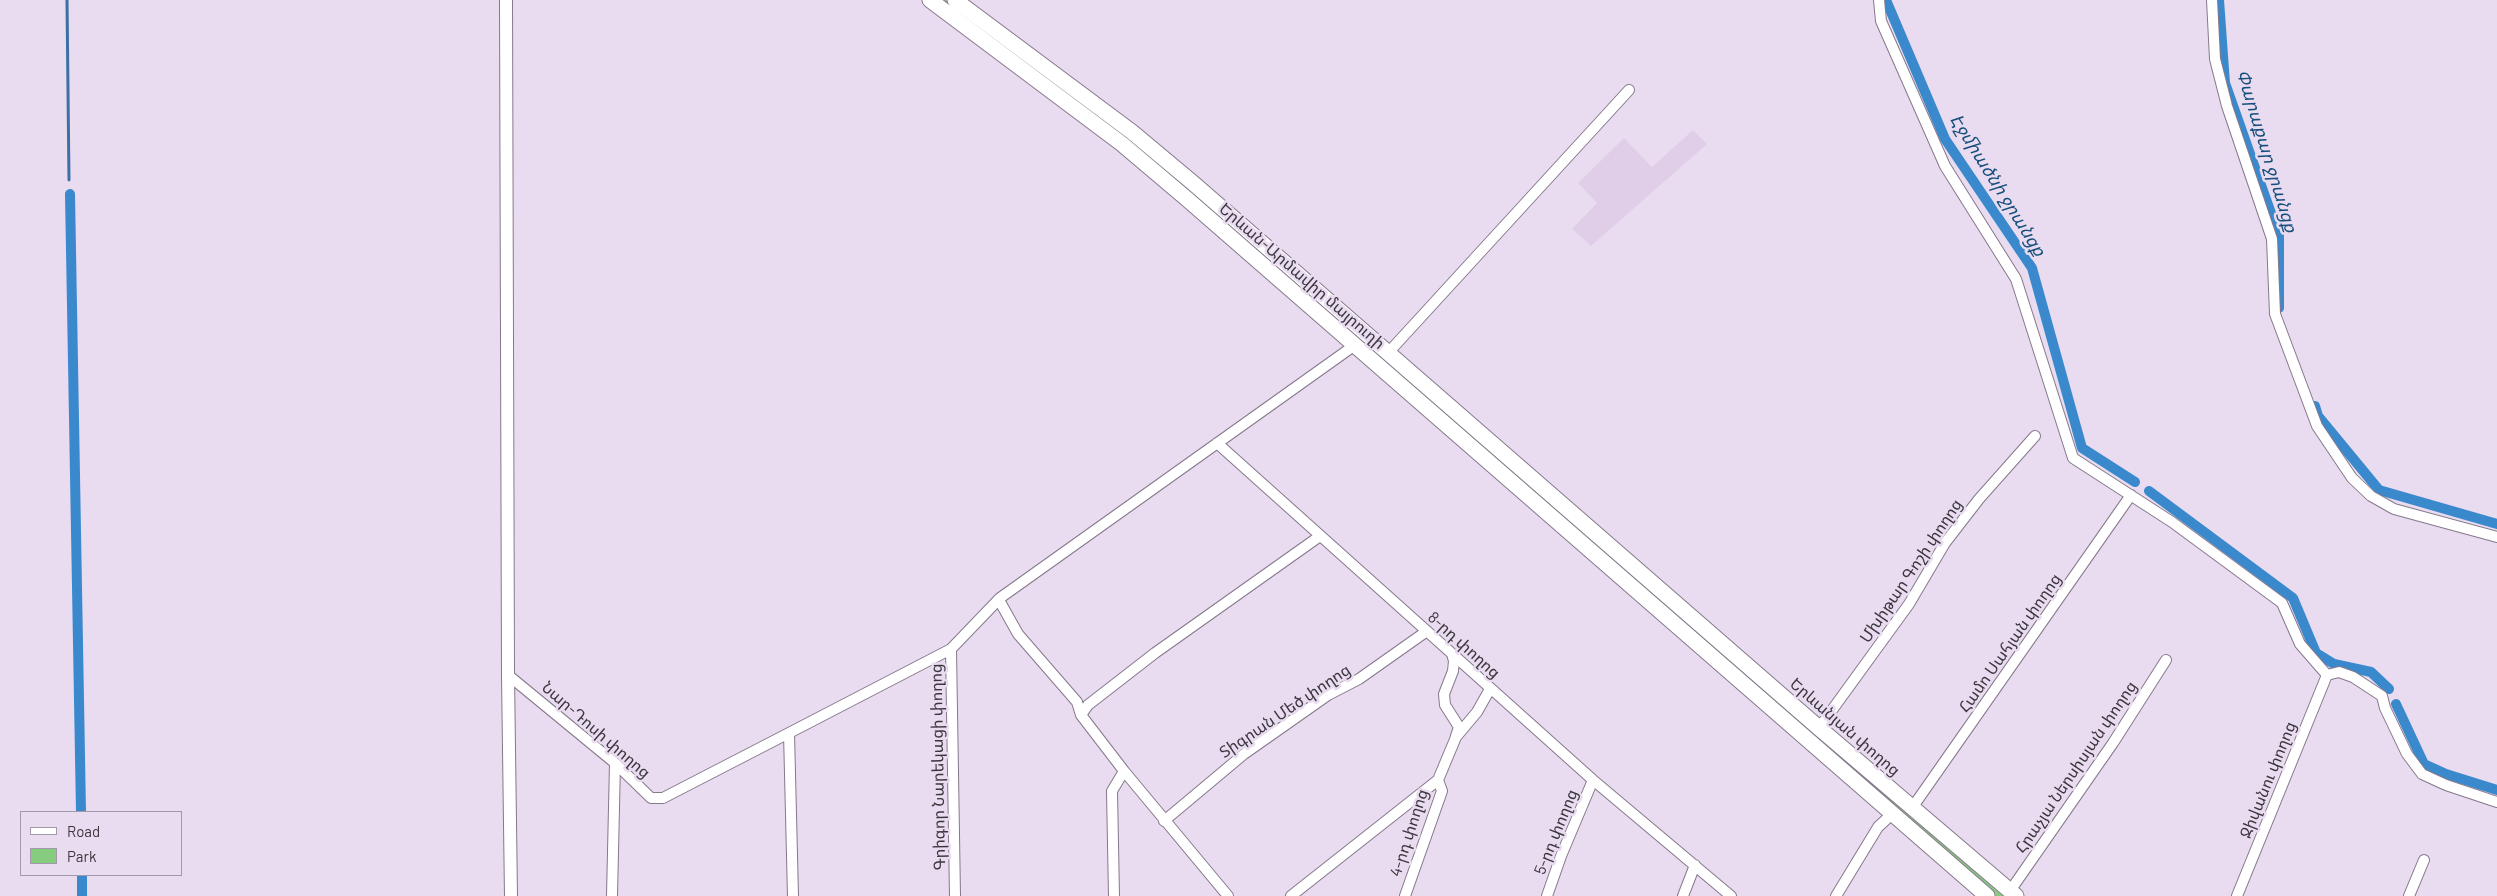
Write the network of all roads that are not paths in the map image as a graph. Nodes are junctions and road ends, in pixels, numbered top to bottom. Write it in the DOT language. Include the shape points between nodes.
graph roads {
  1 [pos="506,0"];
  2 [pos="930,0"];
  3 [pos="955,0"];
  4 [pos="1879,0"];
  5 [pos="2212,0"];
  6 [pos="1629,90"];
  7 [pos="1355,344"];
  8 [pos="1388,354"];
  9 [pos="2035,436"];
  10 [pos="1217,444"];
  11 [pos="2131,495"];
  12 [pos="1320,536"];
  13 [pos="2497,537"];
  14 [pos="1652,583"];
  15 [pos="1640,593"];
  16 [pos="999,599"];
  17 [pos="1427,631"];
  18 [pos="951,649"];
  19 [pos="1452,654"];
  20 [pos="2166,660"];
  21 [pos="508,675"];
  22 [pos="2327,675"];
  23 [pos="1490,689"];
  24 [pos="1081,715"];
  25 [pos="1819,728"];
  26 [pos="789,733"];
  27 [pos="1456,737"];
  28 [pos="615,763"];
  29 [pos="1124,771"];
  30 [pos="1438,780"];
  31 [pos="1593,780"];
  32 [pos="2497,802"];
  33 [pos="1912,808"];
  34 [pos="1893,813"];
  35 [pos="1164,821"];
  36 [pos="2424,860"];
  37 [pos="1695,865"];
  38 [pos="2013,894"];
  39 [pos="511,896"];
  40 [pos="612,896"];
  41 [pos="793,896"];
  42 [pos="955,896"];
  43 [pos="1114,896"];
  44 [pos="1228,896"];
  45 [pos="1291,896"];
  46 [pos="1405,896"];
  47 [pos="1547,896"];
  48 [pos="1683,896"];
  49 [pos="1731,896"];
  50 [pos="1836,896"];
  51 [pos="1987,896"];
  52 [pos="2237,896"];
  53 [pos="2409,896"];
  1 -- 21 [label="main road"];
  2 -- 7 [label="highway, Երևան-Արմավիր մայրուղի" via="1122,144"];
  3 -- 8 [label="highway, Երևան-Արմավիր մայրուղի" via="1132,132"];
  4 -- 11 [label="street" via="1881,22 1946,166 2016,279 2073,458"];
  5 -- 13 [label="street" via="2215,59 2226,106 2272,239 2275,314 2317,426 2352,478 2371,496 2394,509"];
  6 -- 8 [label="street"];
  7 -- 10 [label="street, Գրիգոր Նարեկացի փողոց"];
  7 -- 15 [label="highway, Երևան-Արմավիր մայրուղի"];
  8 -- 14 [label="highway, Երևան-Արմավիր մայրուղի"];
  9 -- 25 [label="street, Մխիթար Գոշի փողոց" via="1945,543 1909,604"];
  10 -- 12 [label="street, 8-րդ փողոց"];
  10 -- 16 [label="street, Գրիգոր Նարեկացի փողոց"];
  11 -- 22 [label="street" via="2282,603 2300,644"];
  11 -- 33 [label="street, Համո Սահյան փողոց"];
  12 -- 17 [label="street, 8-րդ փողոց"];
  12 -- 24 [label="street" via="1156,652 1088,705"];
  14 -- 25 [label="highway, Երևանյան փողոց"];
  15 -- 34 [label="highway, Երևանյան փողոց"];
  16 -- 18 [label="street, Գրիգոր Նարեկացի փողոց"];
  16 -- 24 [label="street" via="1018,634 1077,702"];
  17 -- 19 [label="street, 8-րդ փողոց"];
  17 -- 35 [label="street, Տիգրան Մեծ փողոց" via="1244,754"];
  18 -- 26 [label="street, Նար-Դոսի փողոց"];
  18 -- 42 [label="street, Գրիգոր Նարեկացի փողոց"];
  19 -- 23 [label="street, 8-րդ փողոց"];
  19 -- 27 [label="street" via="1454,661 1444,705 1459,727"];
  20 -- 38 [label="street, Հրաչյա Ներսիսյան փողոց"];
  21 -- 28 [label="street, Նար-Դոսի փողոց"];
  21 -- 39 [label="main road"];
  22 -- 32 [label="street" via="2339,672 2353,677 2382,696 2407,754 2422,774"];
  22 -- 52 [label="street, Ջիվանու փողոց"];
  23 -- 27 [label="street" via="1477,712"];
  23 -- 31 [label="street, 8-րդ փողոց"];
  24 -- 29 [label="street"];
  25 -- 33 [label="highway, Երևանյան փողոց"];
  26 -- 28 [label="street, Նար-Դոսի փողոց" via="663,798 651,798"];
  26 -- 41 [label="street"];
  27 -- 30 [label="street"];
  28 -- 40 [label="street"];
  29 -- 35 [label="street"];
  29 -- 43 [label="street" via="1112,791"];
  30 -- 45 [label="street"];
  30 -- 46 [label="street, 4-րդ փողոց" via="1442,791"];
  31 -- 37 [label="street, 8-րդ փողոց"];
  31 -- 47 [label="street, 5-րդ փողոց"];
  33 -- 38 [label="highway, Երևանյան փողոց"];
  34 -- 50 [label="street" via="1878,827"];
  34 -- 51 [label="highway, Երևանյան փողոց"];
  35 -- 44 [label="street"];
  36 -- 53 [label="street"];
  37 -- 48 [label="street"];
  37 -- 49 [label="street, 8-րդ փողոց"];
}
